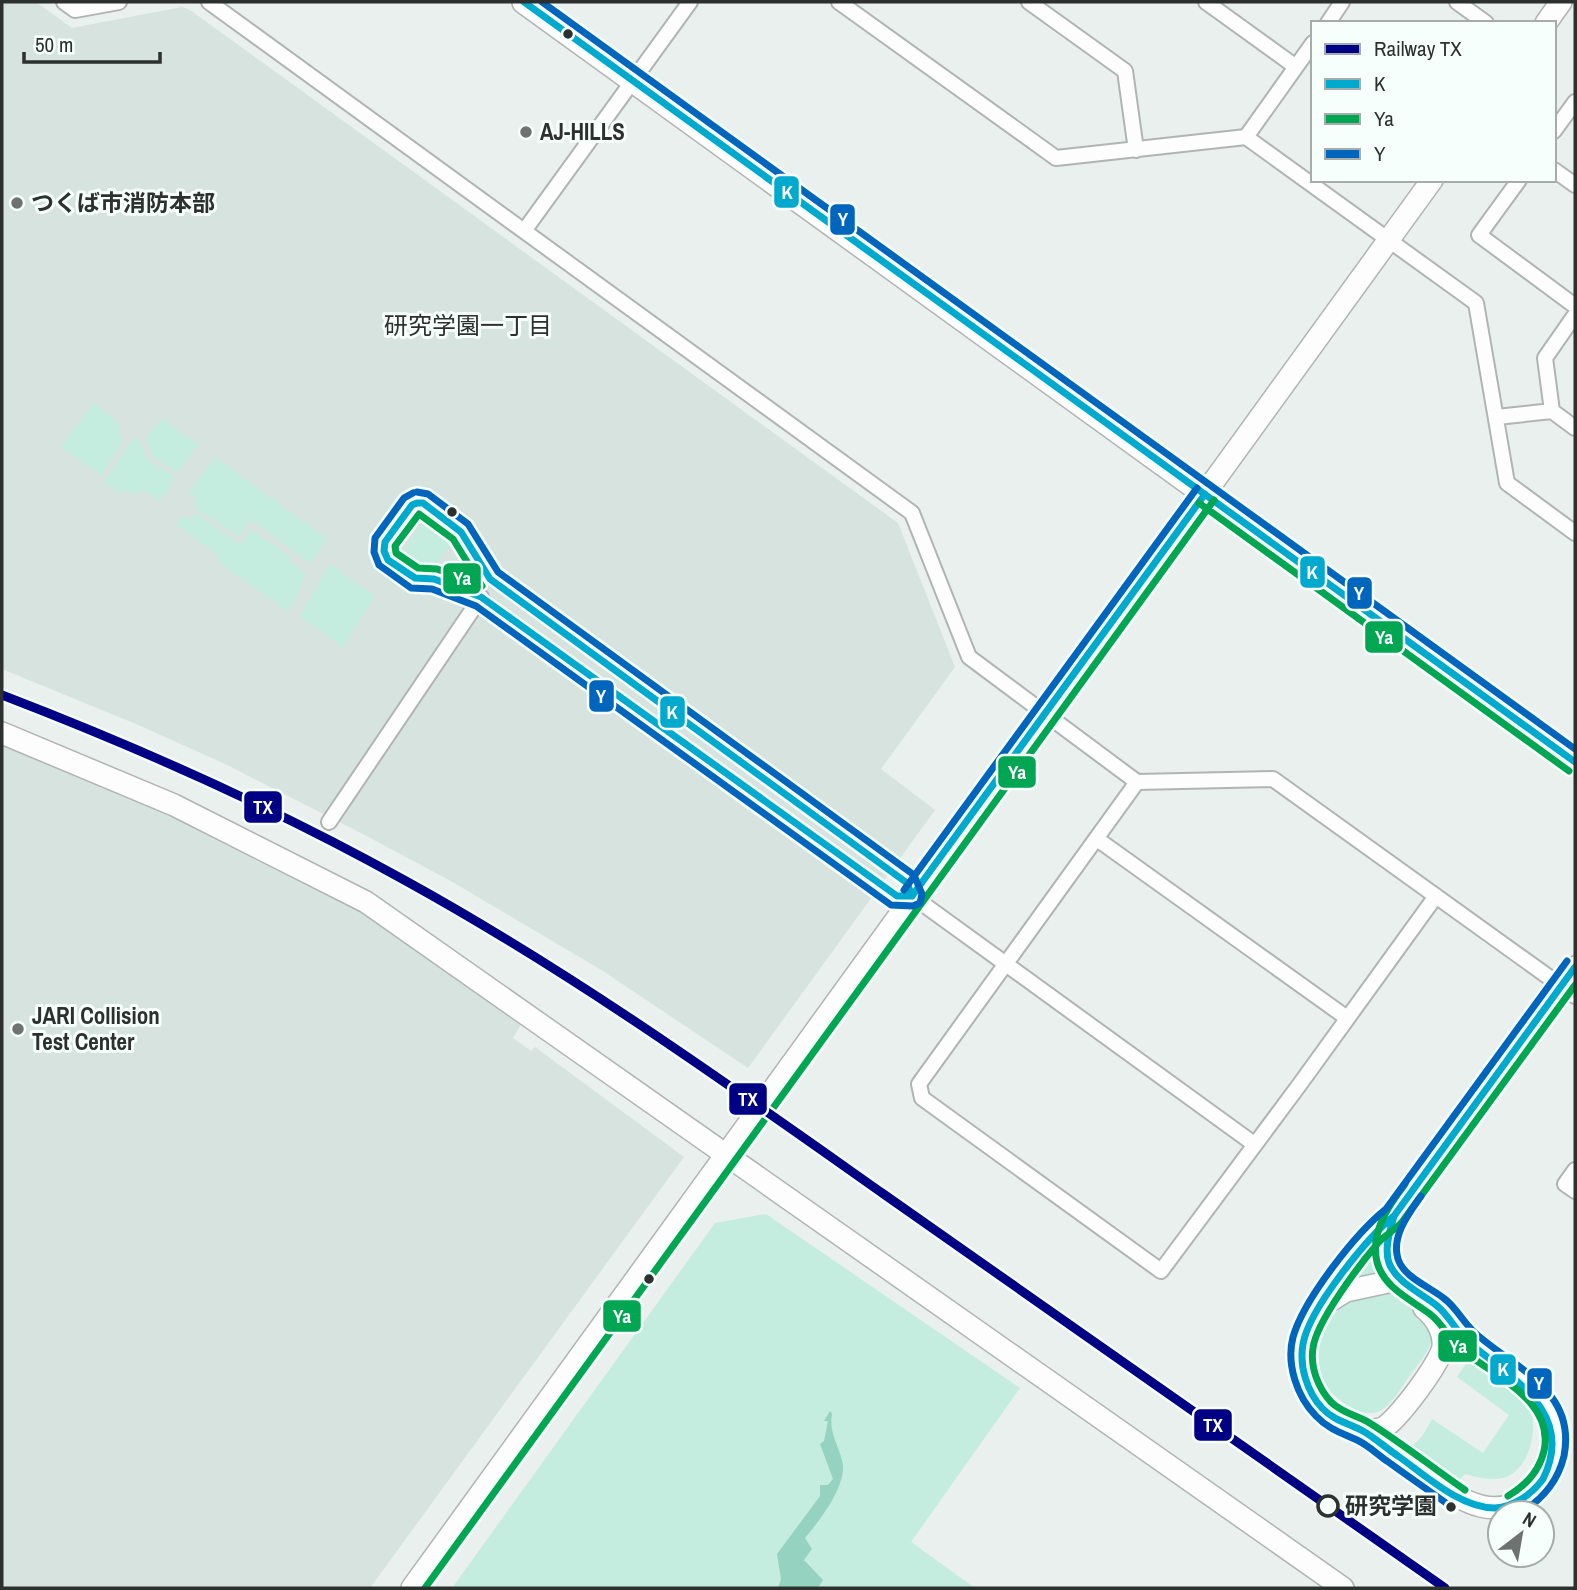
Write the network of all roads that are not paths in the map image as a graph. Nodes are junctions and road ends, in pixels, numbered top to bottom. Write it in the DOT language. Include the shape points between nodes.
graph roads {
  1 [pos="64,2"];
  2 [pos="119,2"];
  3 [pos="209,2"];
  4 [pos="524,2"];
  5 [pos="690,2"];
  6 [pos="839,2"];
  7 [pos="1029,2"];
  8 [pos="1206,2"];
  9 [pos="1342,2"];
  10 [pos="1457,2"];
  11 [pos="1561,2"];
  12 [pos="1329,21"];
  13 [pos="1483,21"];
  14 [pos="1547,21"];
  15 [pos="1311,46"];
  16 [pos="1296,67"];
  17 [pos="633,80"];
  18 [pos="1575,102"];
  19 [pos="1556,128"];
  20 [pos="1246,136"];
  21 [pos="1136,149"];
  22 [pos="1556,171"];
  23 [pos="1431,182"];
  24 [pos="1518,182"];
  25 [pos="1575,185"];
  26 [pos="524,231"];
  27 [pos="1388,240"];
  28 [pos="1575,306"];
  29 [pos="1575,315"];
  30 [pos="1552,411"];
  31 [pos="1497,417"];
  32 [pos="1575,428"];
  33 [pos="1205,494"];
  34 [pos="1575,533"];
  35 [pos="481,597"];
  36 [pos="1046,713"];
  37 [pos="2,733"];
  38 [pos="1575,762"];
  39 [pos="1137,782"];
  40 [pos="328,822"];
  41 [pos="1097,839"];
  42 [pos="912,896"];
  43 [pos="1436,896"];
  44 [pos="1006,964"];
  45 [pos="1575,967"];
  46 [pos="1569,991"];
  47 [pos="1347,1018"];
  48 [pos="1254,1144"];
  49 [pos="726,1155"];
  50 [pos="1575,1170"];
  51 [pos="1575,1191"];
  52 [pos="1394,1216"];
  53 [pos="1386,1251"];
  54 [pos="1388,1282"];
  55 [pos="1320,1307"];
  56 [pos="1361,1430"];
  57 [pos="412,1588"];
  58 [pos="1343,1588"];
  1 -- 2 [label="street" via="75,10"];
  3 -- 26 [label="street"];
  4 -- 17 [label="main road"];
  5 -- 17 [label="street"];
  6 -- 21 [label="street" via="1056,158"];
  7 -- 21 [label="street" via="1125,71"];
  8 -- 16 [label="street"];
  9 -- 12 [label="street"];
  10 -- 13 [label="street"];
  11 -- 14 [label="street"];
  15 -- 16 [label="street"];
  16 -- 20 [label="street"];
  17 -- 26 [label="street"];
  17 -- 33 [label="main road"];
  18 -- 19 [label="street"];
  20 -- 21 [label="street"];
  20 -- 27 [label="street"];
  22 -- 25 [label="street"];
  23 -- 27 [label="street"];
  24 -- 28 [label="street" via="1479,236"];
  26 -- 36 [label="street" via="912,513 969,657"];
  27 -- 31 [label="street" via="1476,303"];
  27 -- 33 [label="street"];
  29 -- 30 [label="street" via="1545,358"];
  30 -- 31 [label="street"];
  30 -- 32 [label="street"];
  31 -- 34 [label="street" via="1507,483"];
  33 -- 36 [label="street"];
  33 -- 38 [label="main road"];
  35 -- 40 [label="street"];
  36 -- 39 [label="street"];
  36 -- 42 [label="street"];
  37 -- 49 [label="street" via="174,805 366,902"];
  39 -- 41 [label="street"];
  39 -- 43 [label="street" via="1273,779"];
  41 -- 44 [label="street"];
  41 -- 47 [label="street"];
  42 -- 44 [label="street"];
  42 -- 49 [label="street"];
  43 -- 46 [label="street"];
  43 -- 47 [label="street"];
  44 -- 48 [label="street"];
  44 -- 48 [label="street" via="919,1084 922,1098 944,1114 1161,1271"];
  45 -- 46 [label="street"];
  46 -- 52 [label="street"];
  47 -- 48 [label="street"];
  49 -- 57 [label="street"];
  49 -- 58 [label="street"];
  50 -- 51 [label="street" via="1565,1184"];
  52 -- 53 [label="street"];
  52 -- 55 [label="street" via="1371,1235"];
  53 -- 54 [label="street" via="1381,1266"];
  53 -- 56 [label="street" via="1390,1267 1401,1281 1441,1308 1465,1339 1530,1386 1552,1418 1557,1441 1549,1468 1533,1491 1513,1504 1493,1508 1459,1499"];
  54 -- 55 [label="street" via="1346,1291"];
  54 -- 56 [label="street" via="1432,1315 1443,1336 1442,1352 1398,1417 1381,1429"];
  55 -- 56 [label="street" via="1303,1339 1304,1376 1325,1411"];
}
